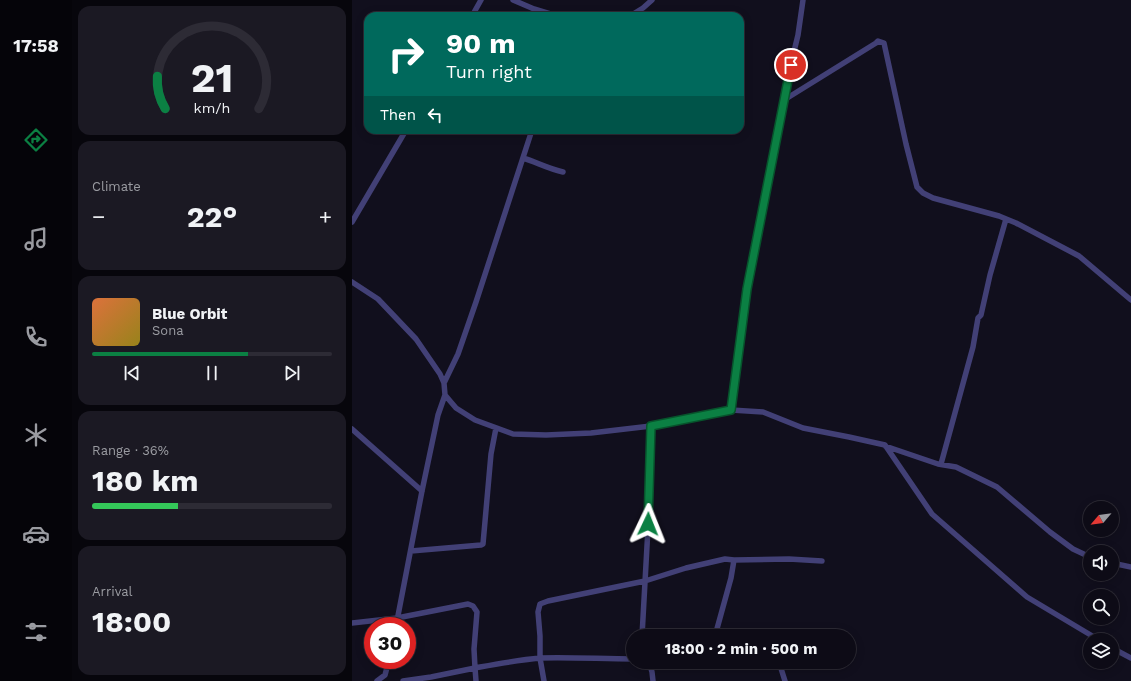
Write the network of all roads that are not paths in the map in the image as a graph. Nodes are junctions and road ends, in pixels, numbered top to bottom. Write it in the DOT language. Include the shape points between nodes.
graph roads {
  1 [pos="481,0"];
  2 [pos="513,0"];
  3 [pos="652,0"];
  4 [pos="803,0"];
  5 [pos="474,12"];
  6 [pos="544,12"];
  7 [pos="636,12"];
  8 [pos="784,100"];
  9 [pos="404,134"];
  10 [pos="531,134"];
  11 [pos="523,158"];
  12 [pos="563,172"];
  13 [pos="1006,219"];
  14 [pos="352,222"];
  15 [pos="352,282"];
  16 [pos="1131,300"];
  17 [pos="444,383"];
  18 [pos="445,395"];
  19 [pos="731,410"];
  20 [pos="651,426"];
  21 [pos="496,428"];
  22 [pos="352,429"];
  23 [pos="885,446"];
  24 [pos="941,464"];
  25 [pos="422,491"];
  26 [pos="411,551"];
  27 [pos="1083,553"];
  28 [pos="734,560"];
  29 [pos="822,561"];
  30 [pos="1119,564"];
  31 [pos="1131,567"];
  32 [pos="645,581"];
  33 [pos="397,617"];
  34 [pos="402,617"];
  35 [pos="364,622"];
  36 [pos="352,623"];
  37 [pos="642,629"];
  38 [pos="717,629"];
  39 [pos="1087,633"];
  40 [pos="1119,652"];
  41 [pos="540,658"];
  42 [pos="1131,658"];
  43 [pos="626,659"];
  44 [pos="475,668"];
  45 [pos="387,669"];
  46 [pos="651,669"];
  47 [pos="781,669"];
  48 [pos="377,681"];
  49 [pos="402,681"];
  50 [pos="476,681"];
  51 [pos="544,681"];
  52 [pos="653,681"];
  53 [pos="785,681"];
  1 -- 5 [label="street"];
  2 -- 6 [label="street"];
  3 -- 7 [label="street"];
  4 -- 8 [label="street"];
  8 -- 13 [label="street" via="876,42 884,43 917,187 933,198"];
  8 -- 19 [label="street" via="747,289"];
  9 -- 14 [label="street"];
  10 -- 11 [label="street"];
  11 -- 12 [label="street"];
  11 -- 17 [label="street" via="458,354"];
  13 -- 16 [label="street" via="1079,256"];
  13 -- 24 [label="street"];
  15 -- 17 [label="street" via="378,299 416,339"];
  17 -- 18 [label="street"];
  18 -- 21 [label="street" via="456,408 475,420"];
  18 -- 25 [label="street" via="438,415"];
  19 -- 20 [label="street"];
  19 -- 23 [label="street" via="763,412 803,428"];
  20 -- 21 [label="street" via="546,435 513,434"];
  20 -- 32 [label="street"];
  21 -- 26 [label="street" via="490,454 483,544"];
  22 -- 25 [label="street"];
  23 -- 24 [label="street"];
  23 -- 39 [label="street" via="932,514 1027,597"];
  24 -- 27 [label="street" via="956,467 997,487 1050,532"];
  25 -- 26 [label="street"];
  26 -- 33 [label="street"];
  28 -- 29 [label="street"];
  28 -- 32 [label="street" via="725,559"];
  28 -- 38 [label="street"];
  30 -- 31 [label="street"];
  32 -- 37 [label="street"];
  32 -- 41 [label="street" via="540,604"];
  34 -- 44 [label="street" via="468,604 473,606 478,612 474,649"];
  35 -- 36 [label="street"];
  40 -- 42 [label="street"];
  41 -- 43 [label="street"];
  41 -- 44 [label="street"];
  41 -- 51 [label="street"];
  44 -- 49 [label="street"];
  44 -- 50 [label="street"];
  45 -- 48 [label="street" via="385,675"];
  46 -- 52 [label="street"];
  47 -- 53 [label="street"];
}
